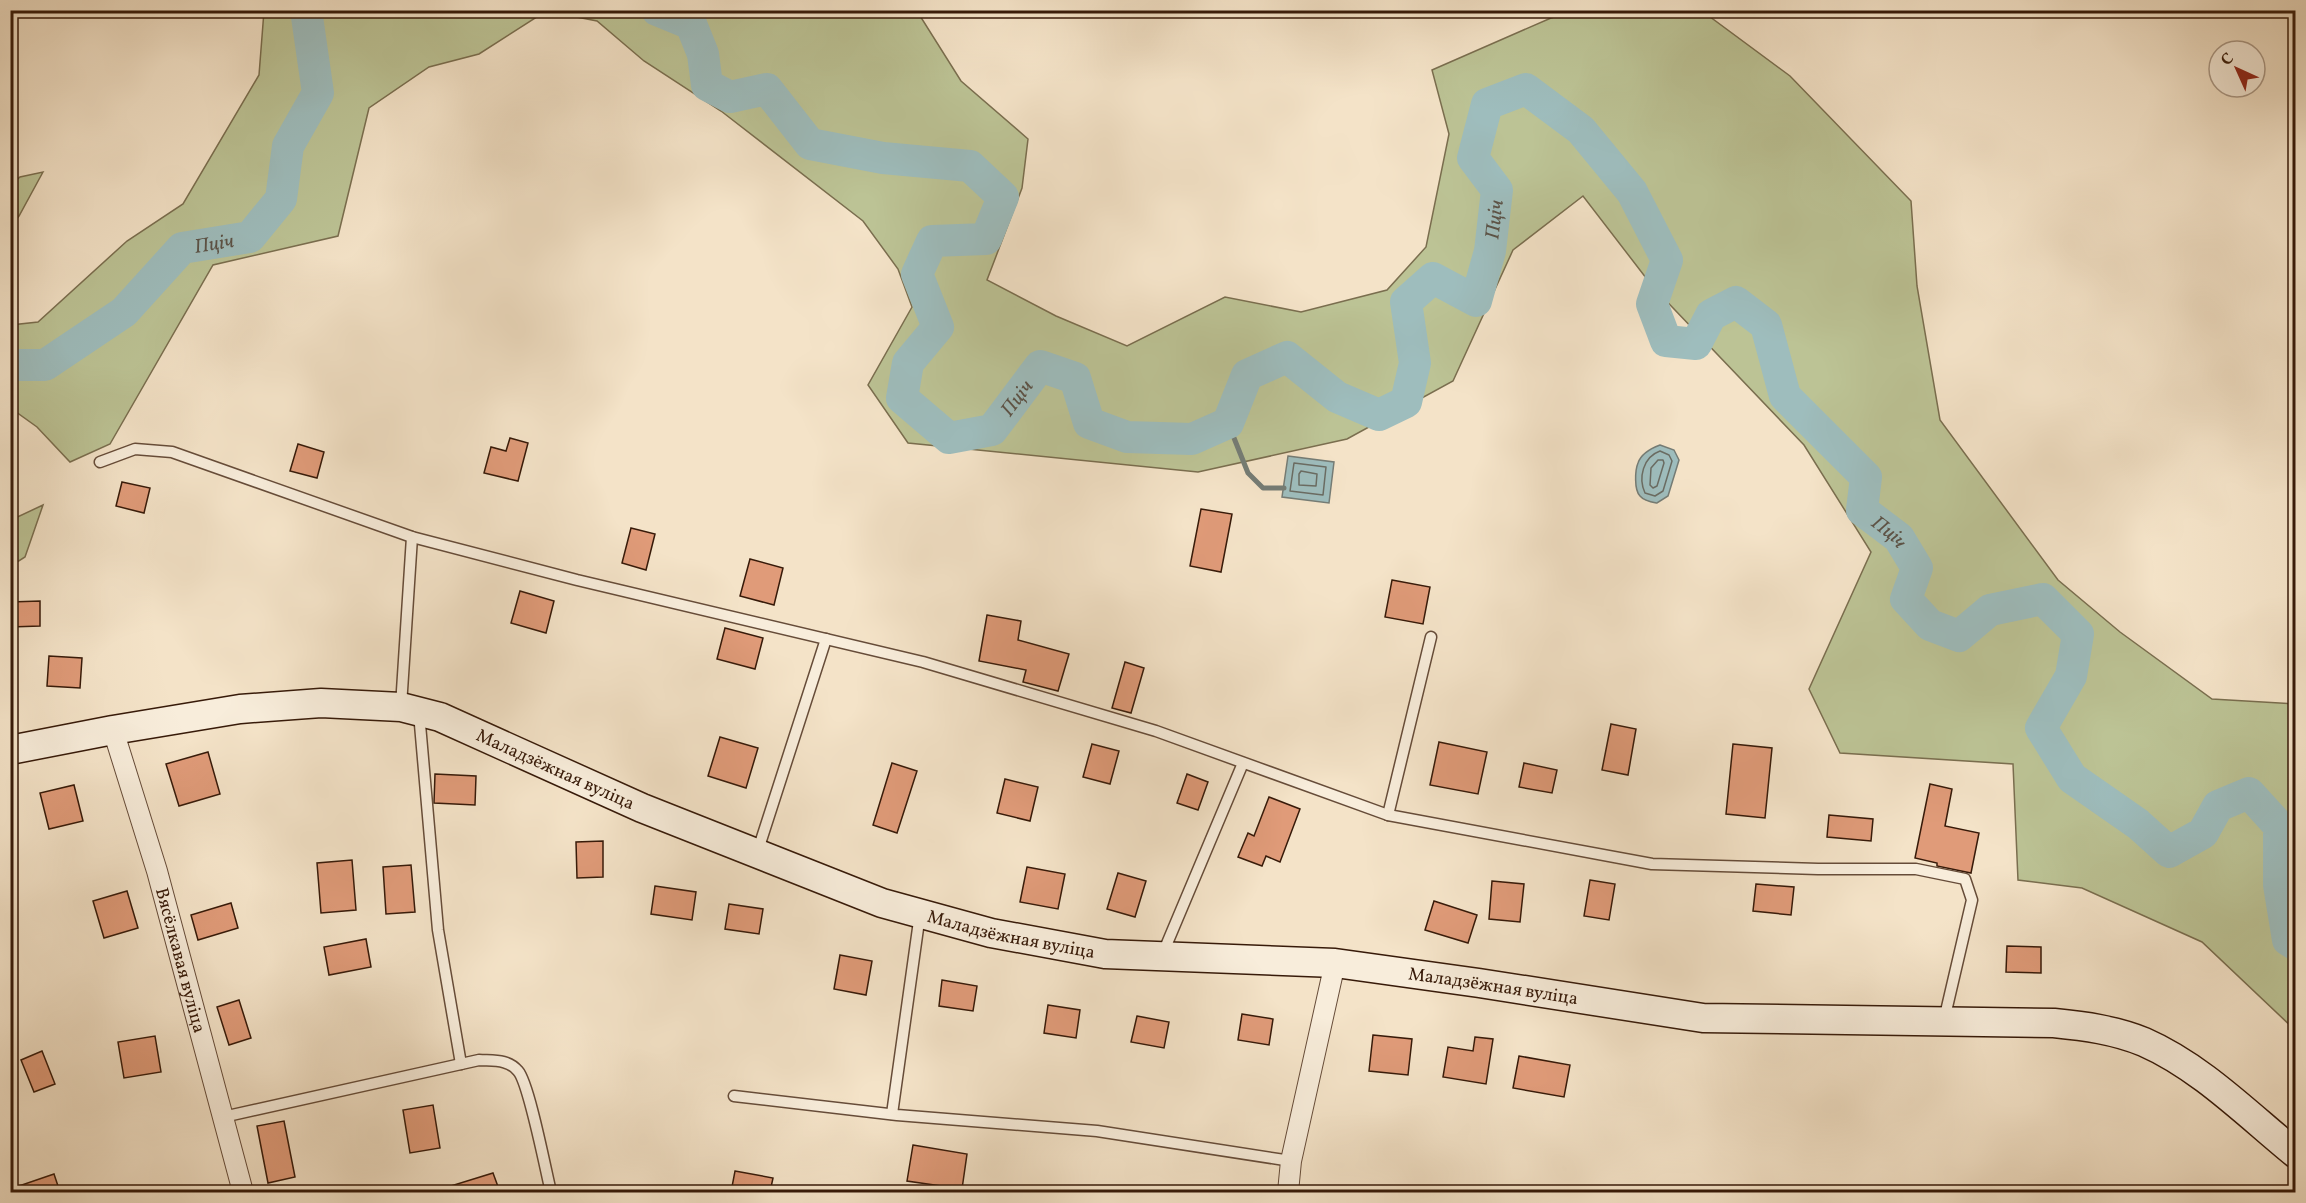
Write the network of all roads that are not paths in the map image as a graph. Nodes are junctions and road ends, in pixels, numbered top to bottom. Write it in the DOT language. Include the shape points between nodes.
graph roads {
  1 [pos="100,462"];
  2 [pos="412,537"];
  3 [pos="1431,637"];
  4 [pos="826,639"];
  5 [pos="409,708"];
  6 [pos="113,730"];
  7 [pos="10,750"];
  8 [pos="1243,763"];
  9 [pos="1388,815"];
  10 [pos="757,853"];
  11 [pos="920,913"];
  12 [pos="1162,956"];
  13 [pos="1335,963"];
  14 [pos="1944,1022"];
  15 [pos="461,1064"];
  16 [pos="734,1096"];
  17 [pos="892,1114"];
  18 [pos="223,1118"];
  19 [pos="2295,1154"];
  20 [pos="1291,1161"];
  21 [pos="243,1192"];
  22 [pos="550,1192"];
  23 [pos="1288,1192"];
  1 -- 2 [label="lane" via="135,449 172,452"];
  2 -- 4 [label="lane"];
  2 -- 5 [label="lane"];
  3 -- 9 [label="lane"];
  4 -- 8 [label="lane" via="923,662 1156,731"];
  4 -- 10 [label="lane"];
  5 -- 6 [label="street, Маладзёжная вуліца" via="321,703 240,709"];
  5 -- 10 [label="street, Маладзёжная вуліца" via="440,717 642,808"];
  5 -- 15 [label="lane" via="438,930"];
  6 -- 7 [label="street, Маладзёжная вуліца"];
  6 -- 18 [label="street, Вясёлкавая вуліца" via="157,871"];
  8 -- 9 [label="lane"];
  8 -- 12 [label="lane"];
  9 -- 14 [label="lane" via="1652,864 1916,869 1965,879 1972,900"];
  10 -- 11 [label="street, Маладзёжная вуліца" via="882,903"];
  11 -- 12 [label="street, Маладзёжная вуліца" via="992,933 1105,954"];
  11 -- 17 [label="lane"];
  12 -- 13 [label="street, Маладзёжная вуліца"];
  13 -- 14 [label="street, Маладзёжная вуліца" via="1703,1018"];
  13 -- 20 [label="street"];
  14 -- 19 [label="street, Маладзёжная вуліца" via="2086,1026 2143,1041 2197,1073"];
  15 -- 18 [label="lane"];
  15 -- 22 [label="lane" via="505,1061 520,1072"];
  16 -- 17 [label="lane"];
  17 -- 20 [label="lane" via="1097,1131"];
  18 -- 21 [label="street, Вясёлкавая вуліца"];
  20 -- 23 [label="street"];
}
